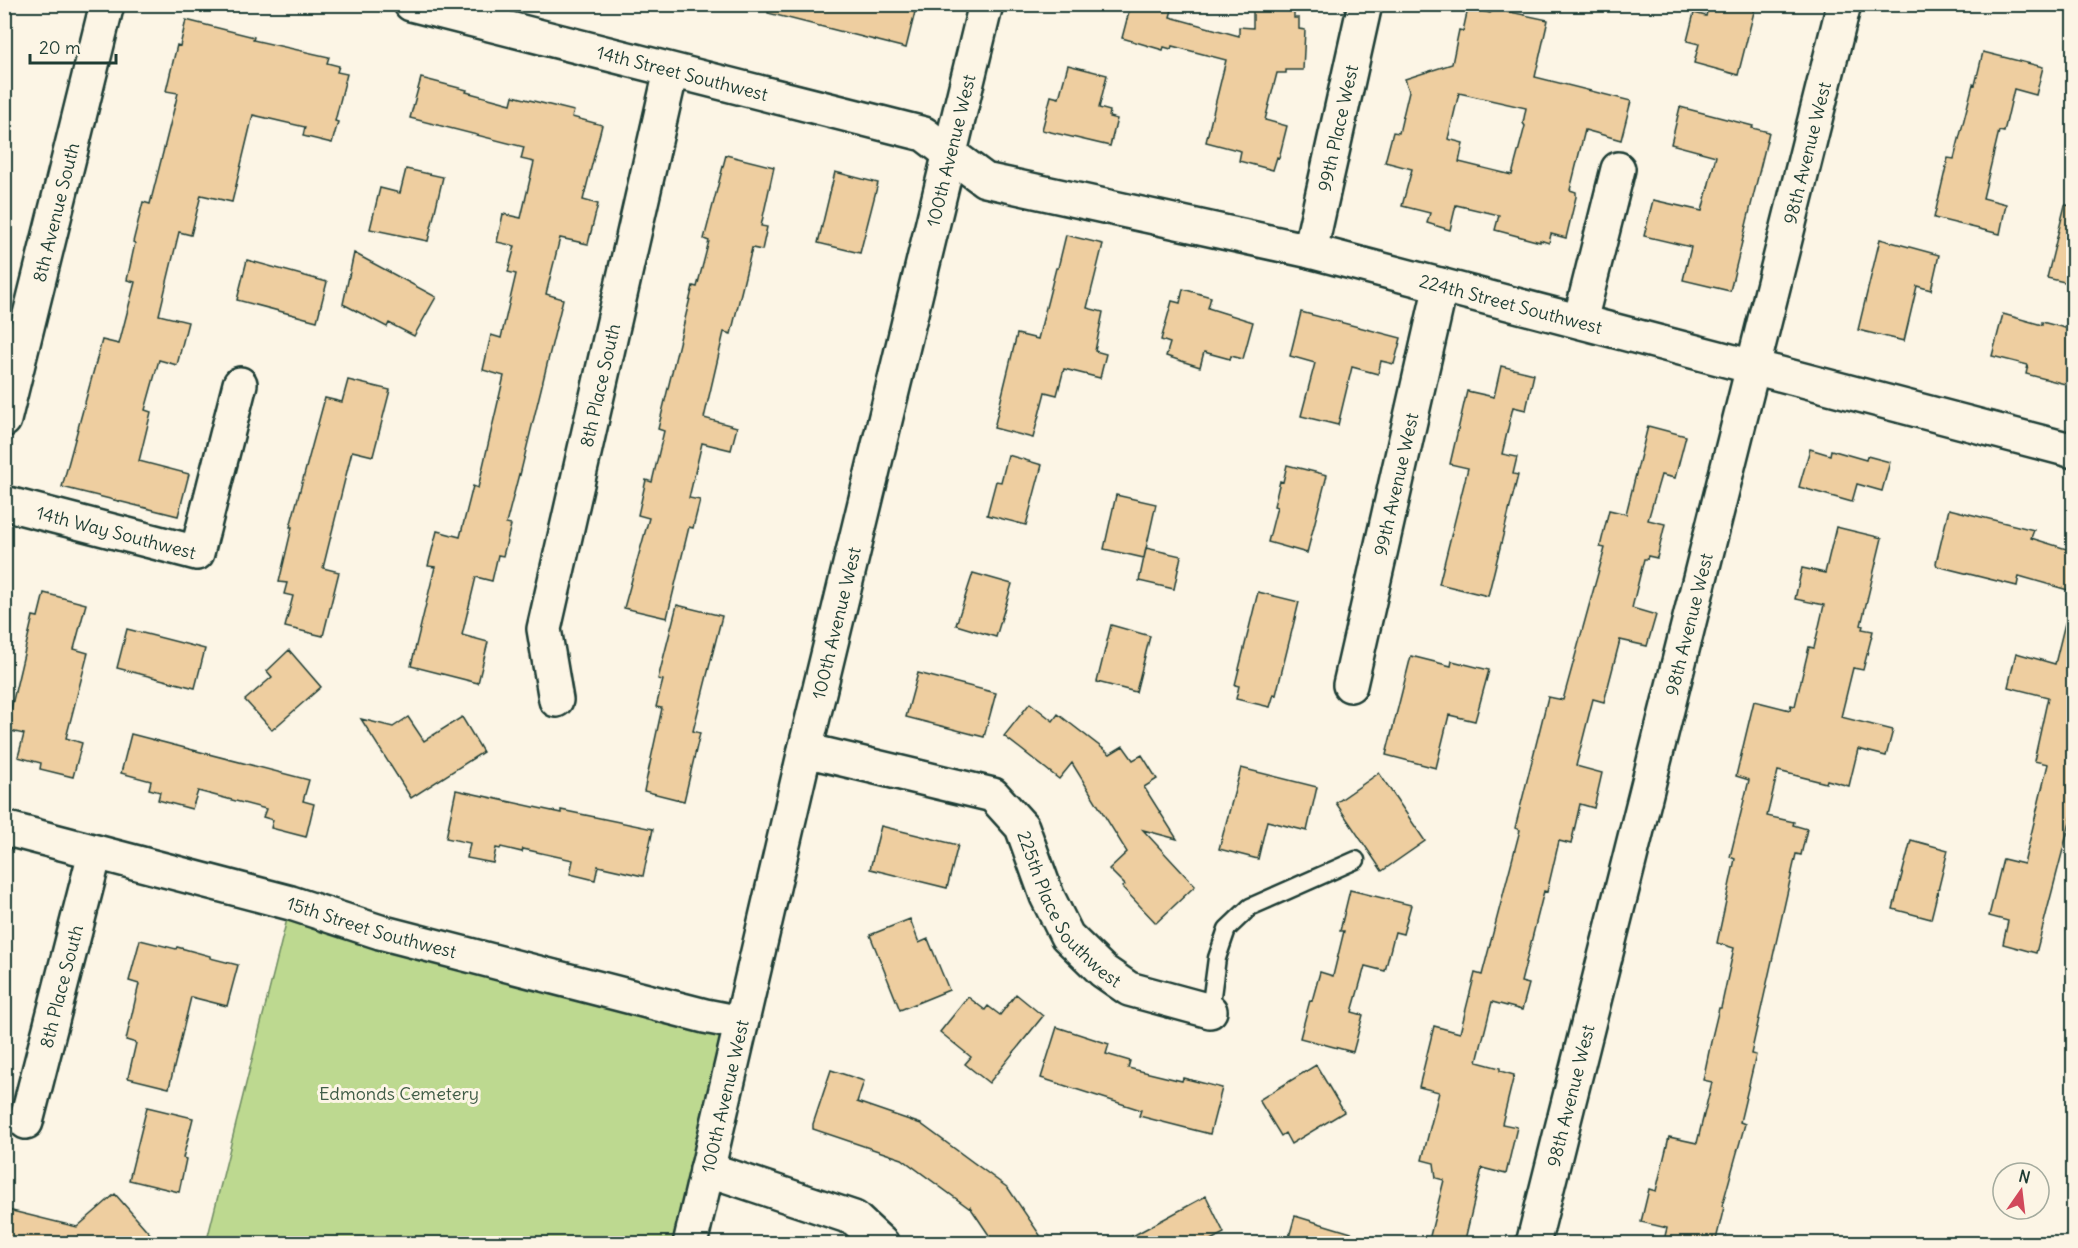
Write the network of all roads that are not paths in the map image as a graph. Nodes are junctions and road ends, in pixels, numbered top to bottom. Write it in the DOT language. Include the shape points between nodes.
graph roads {
  1 [pos="107,4"];
  2 [pos="411,4"];
  3 [pos="986,4"];
  4 [pos="1365,4"];
  5 [pos="1844,4"];
  6 [pos="671,71"];
  7 [pos="950,154"];
  8 [pos="1618,169"];
  9 [pos="1310,251"];
  10 [pos="1441,285"];
  11 [pos="1580,321"];
  12 [pos="1753,367"];
  13 [pos="240,384"];
  14 [pos="4,420"];
  15 [pos="2073,451"];
  16 [pos="4,503"];
  17 [pos="1350,685"];
  18 [pos="556,700"];
  19 [pos="805,750"];
  20 [pos="4,828"];
  21 [pos="96,853"];
  22 [pos="1356,860"];
  23 [pos="1210,1011"];
  24 [pos="741,1023"];
  25 [pos="26,1122"];
  26 [pos="707,1169"];
  27 [pos="690,1244"];
  28 [pos="882,1244"];
  29 [pos="1533,1244"];
  1 -- 14 [label="street, 8th Avenue South"];
  2 -- 6 [label="street, 14th Street Southwest"];
  3 -- 7 [label="street, 100th Avenue West"];
  4 -- 9 [label="street, 99th Place West"];
  5 -- 12 [label="street, 98th Avenue West"];
  6 -- 7 [label="street, 14th Street Southwest" via="924,134"];
  6 -- 18 [label="street, 8th Place South" via="544,630"];
  7 -- 9 [label="street, 224th Street Southwest" via="985,180"];
  7 -- 19 [label="street, 100th Avenue West"];
  8 -- 11 [label="street"];
  9 -- 10 [label="street, 224th Street Southwest"];
  10 -- 11 [label="street, 224th Street Southwest"];
  10 -- 17 [label="street, 99th Avenue West"];
  11 -- 12 [label="street, 224th Street Southwest"];
  12 -- 15 [label="street, 224th Street Southwest"];
  12 -- 29 [label="street, 98th Avenue West"];
  13 -- 16 [label="street, 14th Way Southwest" via="197,553"];
  19 -- 23 [label="street, 225th Place Southwest" via="993,795 1022,827 1047,896 1067,936 1103,971 1129,989"];
  19 -- 24 [label="street, 100th Avenue West"];
  20 -- 21 [label="street, 15th Street Southwest"];
  21 -- 24 [label="street, 15th Street Southwest" via="291,903 380,933"];
  21 -- 25 [label="street, 8th Place South"];
  22 -- 23 [label="lane" via="1250,907 1227,929 1217,958"];
  24 -- 26 [label="street, 100th Avenue West"];
  26 -- 27 [label="street, 100th Avenue West"];
  26 -- 28 [label="street" via="854,1218"];
}
